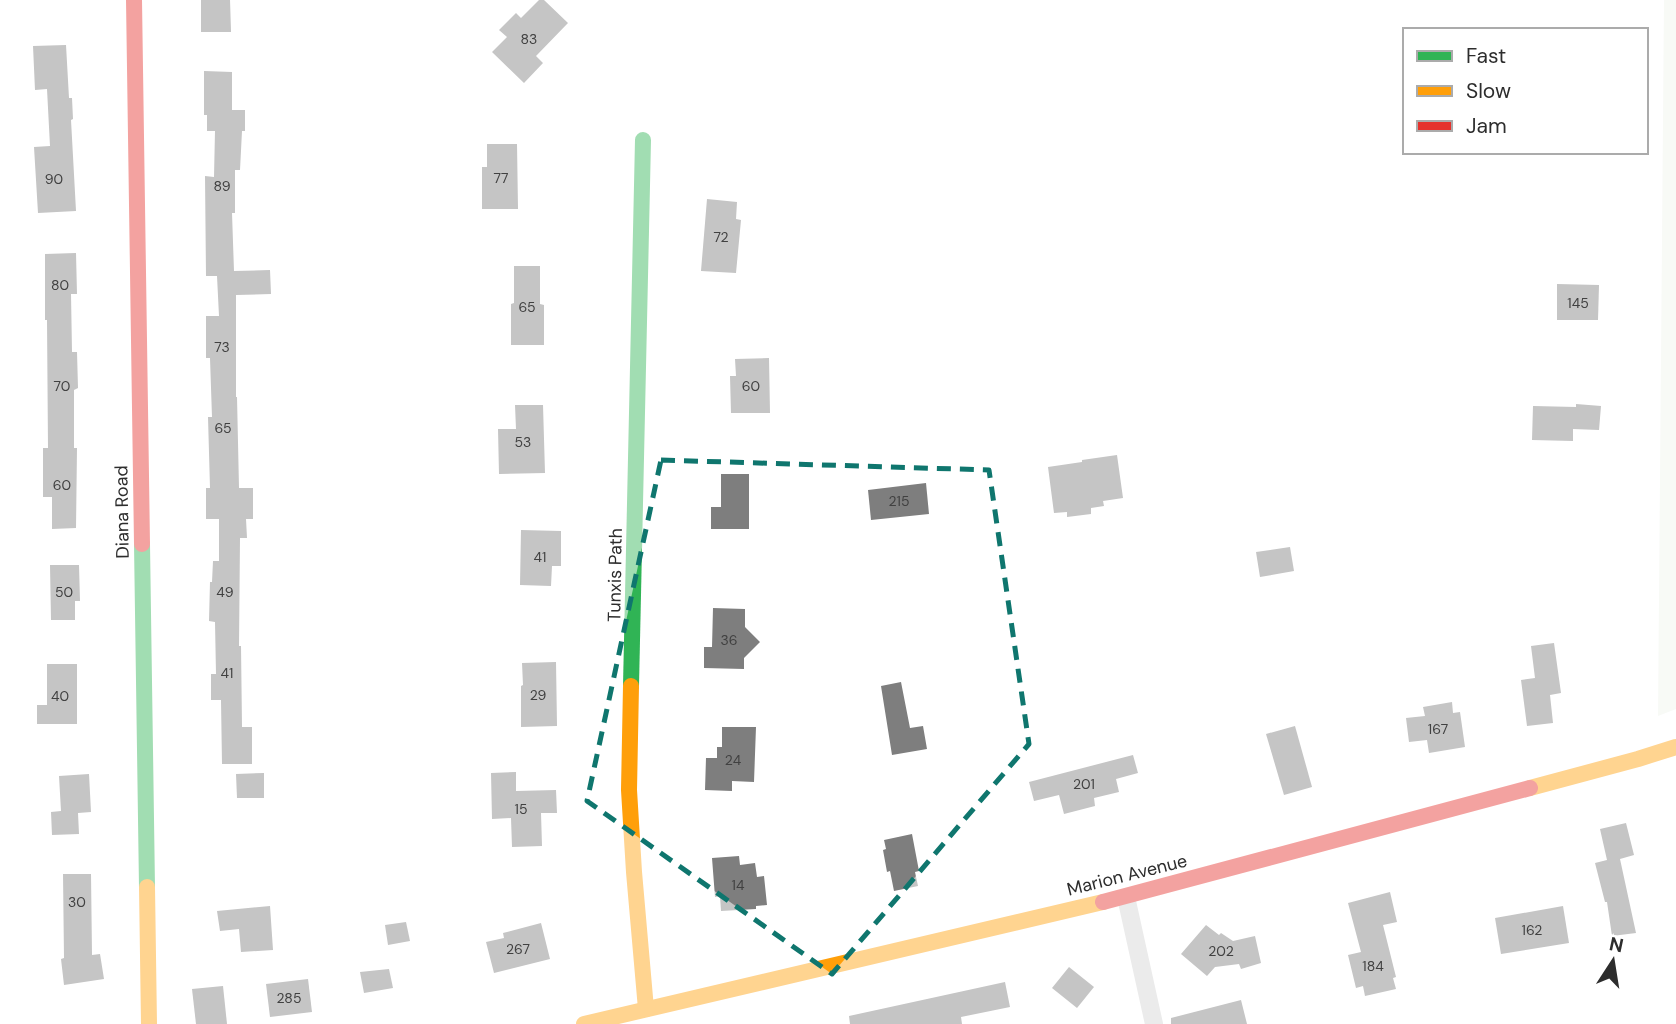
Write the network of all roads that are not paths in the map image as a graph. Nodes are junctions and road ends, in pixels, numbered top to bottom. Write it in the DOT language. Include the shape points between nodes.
graph roads {
  1 [pos="134,0"];
  2 [pos="643,140"];
  3 [pos="1676,747"];
  4 [pos="1126,897"];
  5 [pos="646,1009"];
  6 [pos="149,1024"];
  7 [pos="584,1024"];
  8 [pos="1154,1024"];
  1 -- 6 [label="street, Diana Road"];
  2 -- 5 [label="street, Tunxis Path" via="629,790"];
  3 -- 4 [label="street, Marion Avenue"];
  4 -- 5 [label="street, Marion Avenue"];
  4 -- 8 [label="street"];
  5 -- 7 [label="street, Marion Avenue"];
}
